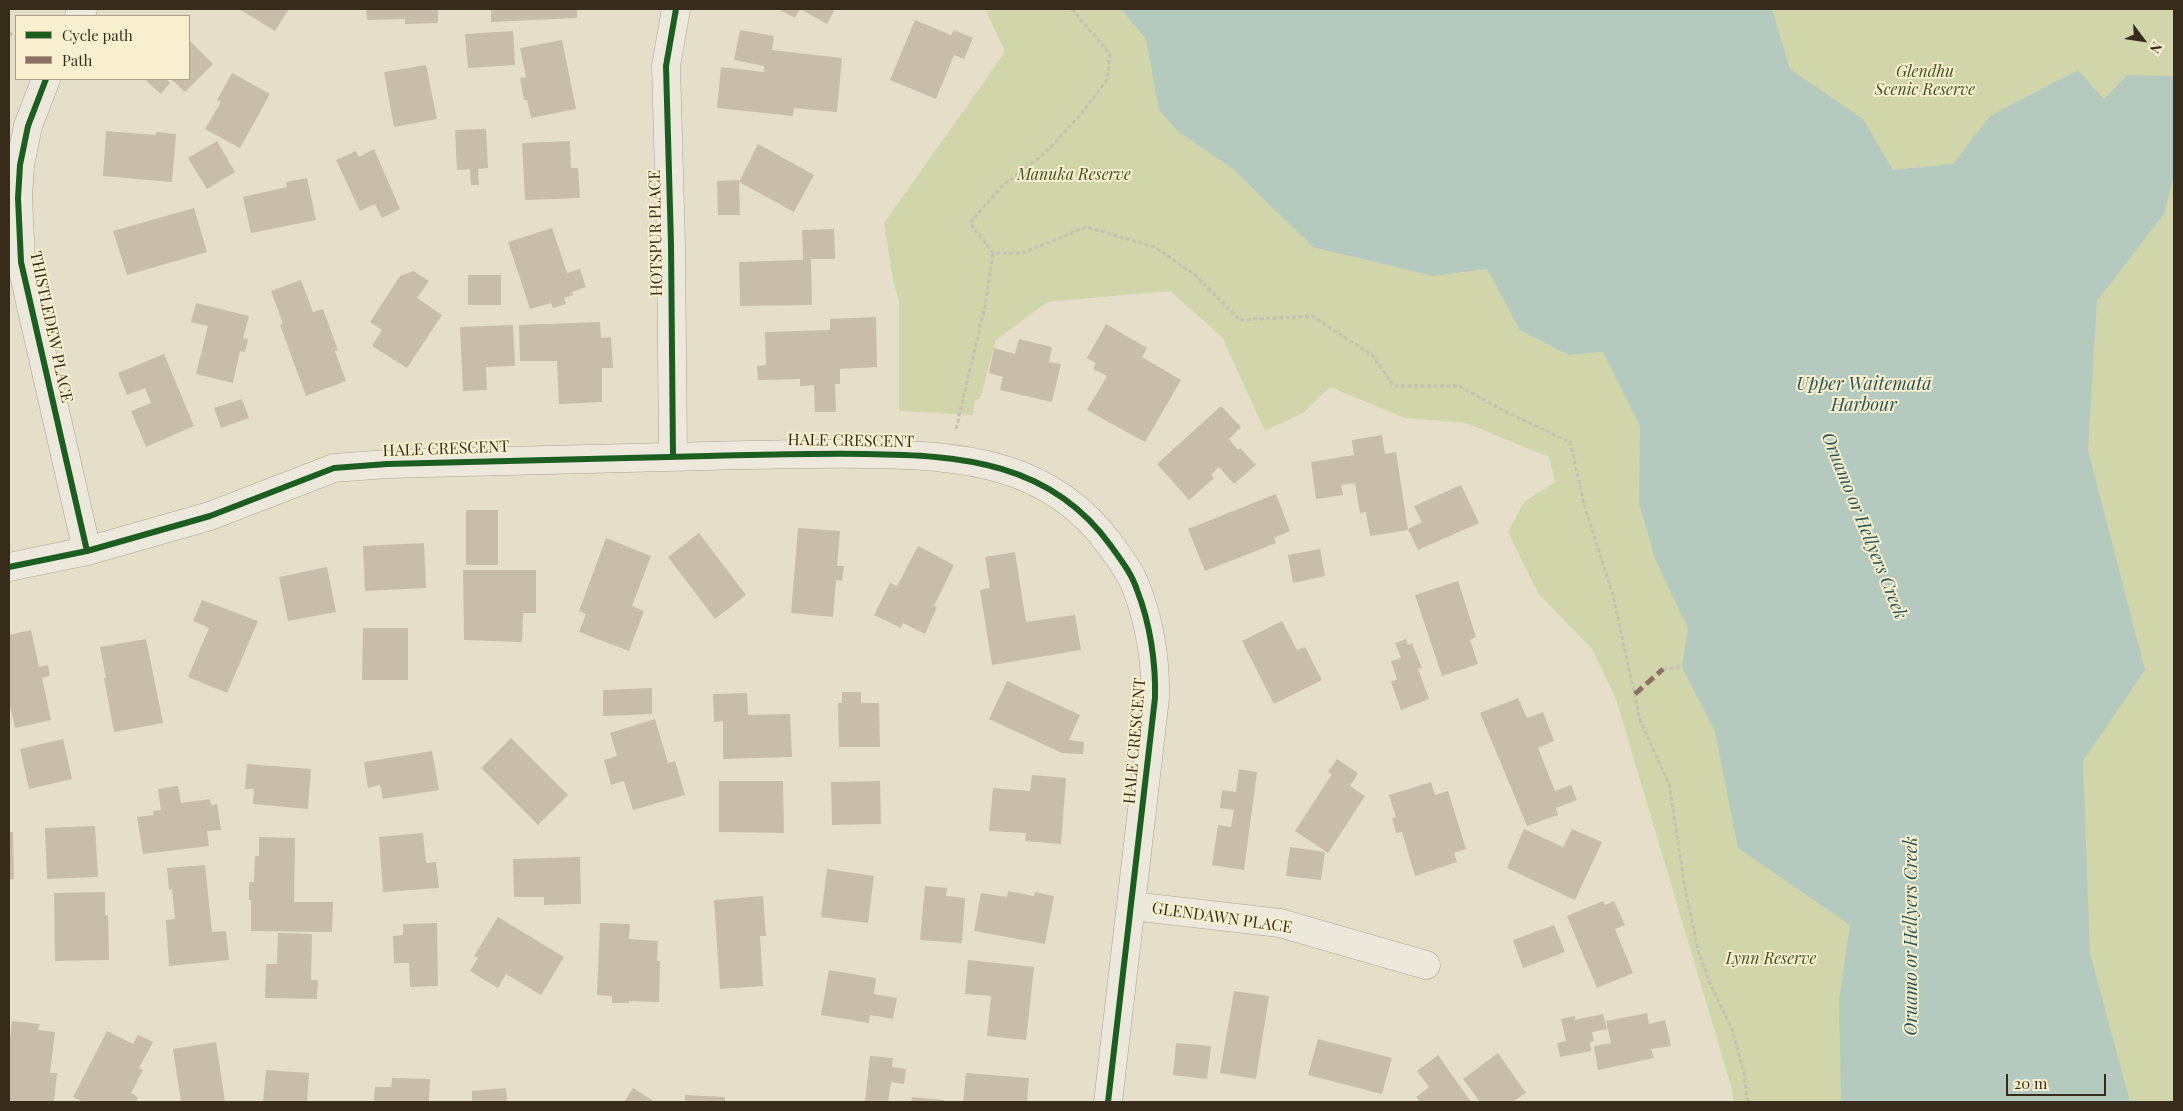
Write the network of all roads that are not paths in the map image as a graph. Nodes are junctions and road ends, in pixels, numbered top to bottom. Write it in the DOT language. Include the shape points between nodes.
graph roads {
  1 [pos="676,9"];
  2 [pos="46,80"];
  3 [pos="673,457"];
  4 [pos="87,551"];
  5 [pos="9,567"];
  6 [pos="1132,906"];
  7 [pos="1426,965"];
  8 [pos="1108,1102"];
  1 -- 3 [label="street, HOTSPUR PLACE" via="666,66"];
  2 -- 4 [label="street, THISTLEDEW PLACE" via="28,126 20,165 21,262"];
  3 -- 4 [label="street, HALE CRESCENT" via="334,468 210,516"];
  3 -- 6 [label="street, HALE CRESCENT" via="820,453 949,457 990,464 1021,474 1074,504 1109,542 1137,589 1146,619 1155,678"];
  4 -- 5 [label="street, HALE CRESCENT"];
  6 -- 7 [label="street, GLENDAWN PLACE" via="1280,923"];
  6 -- 8 [label="street, HALE CRESCENT"];
}
